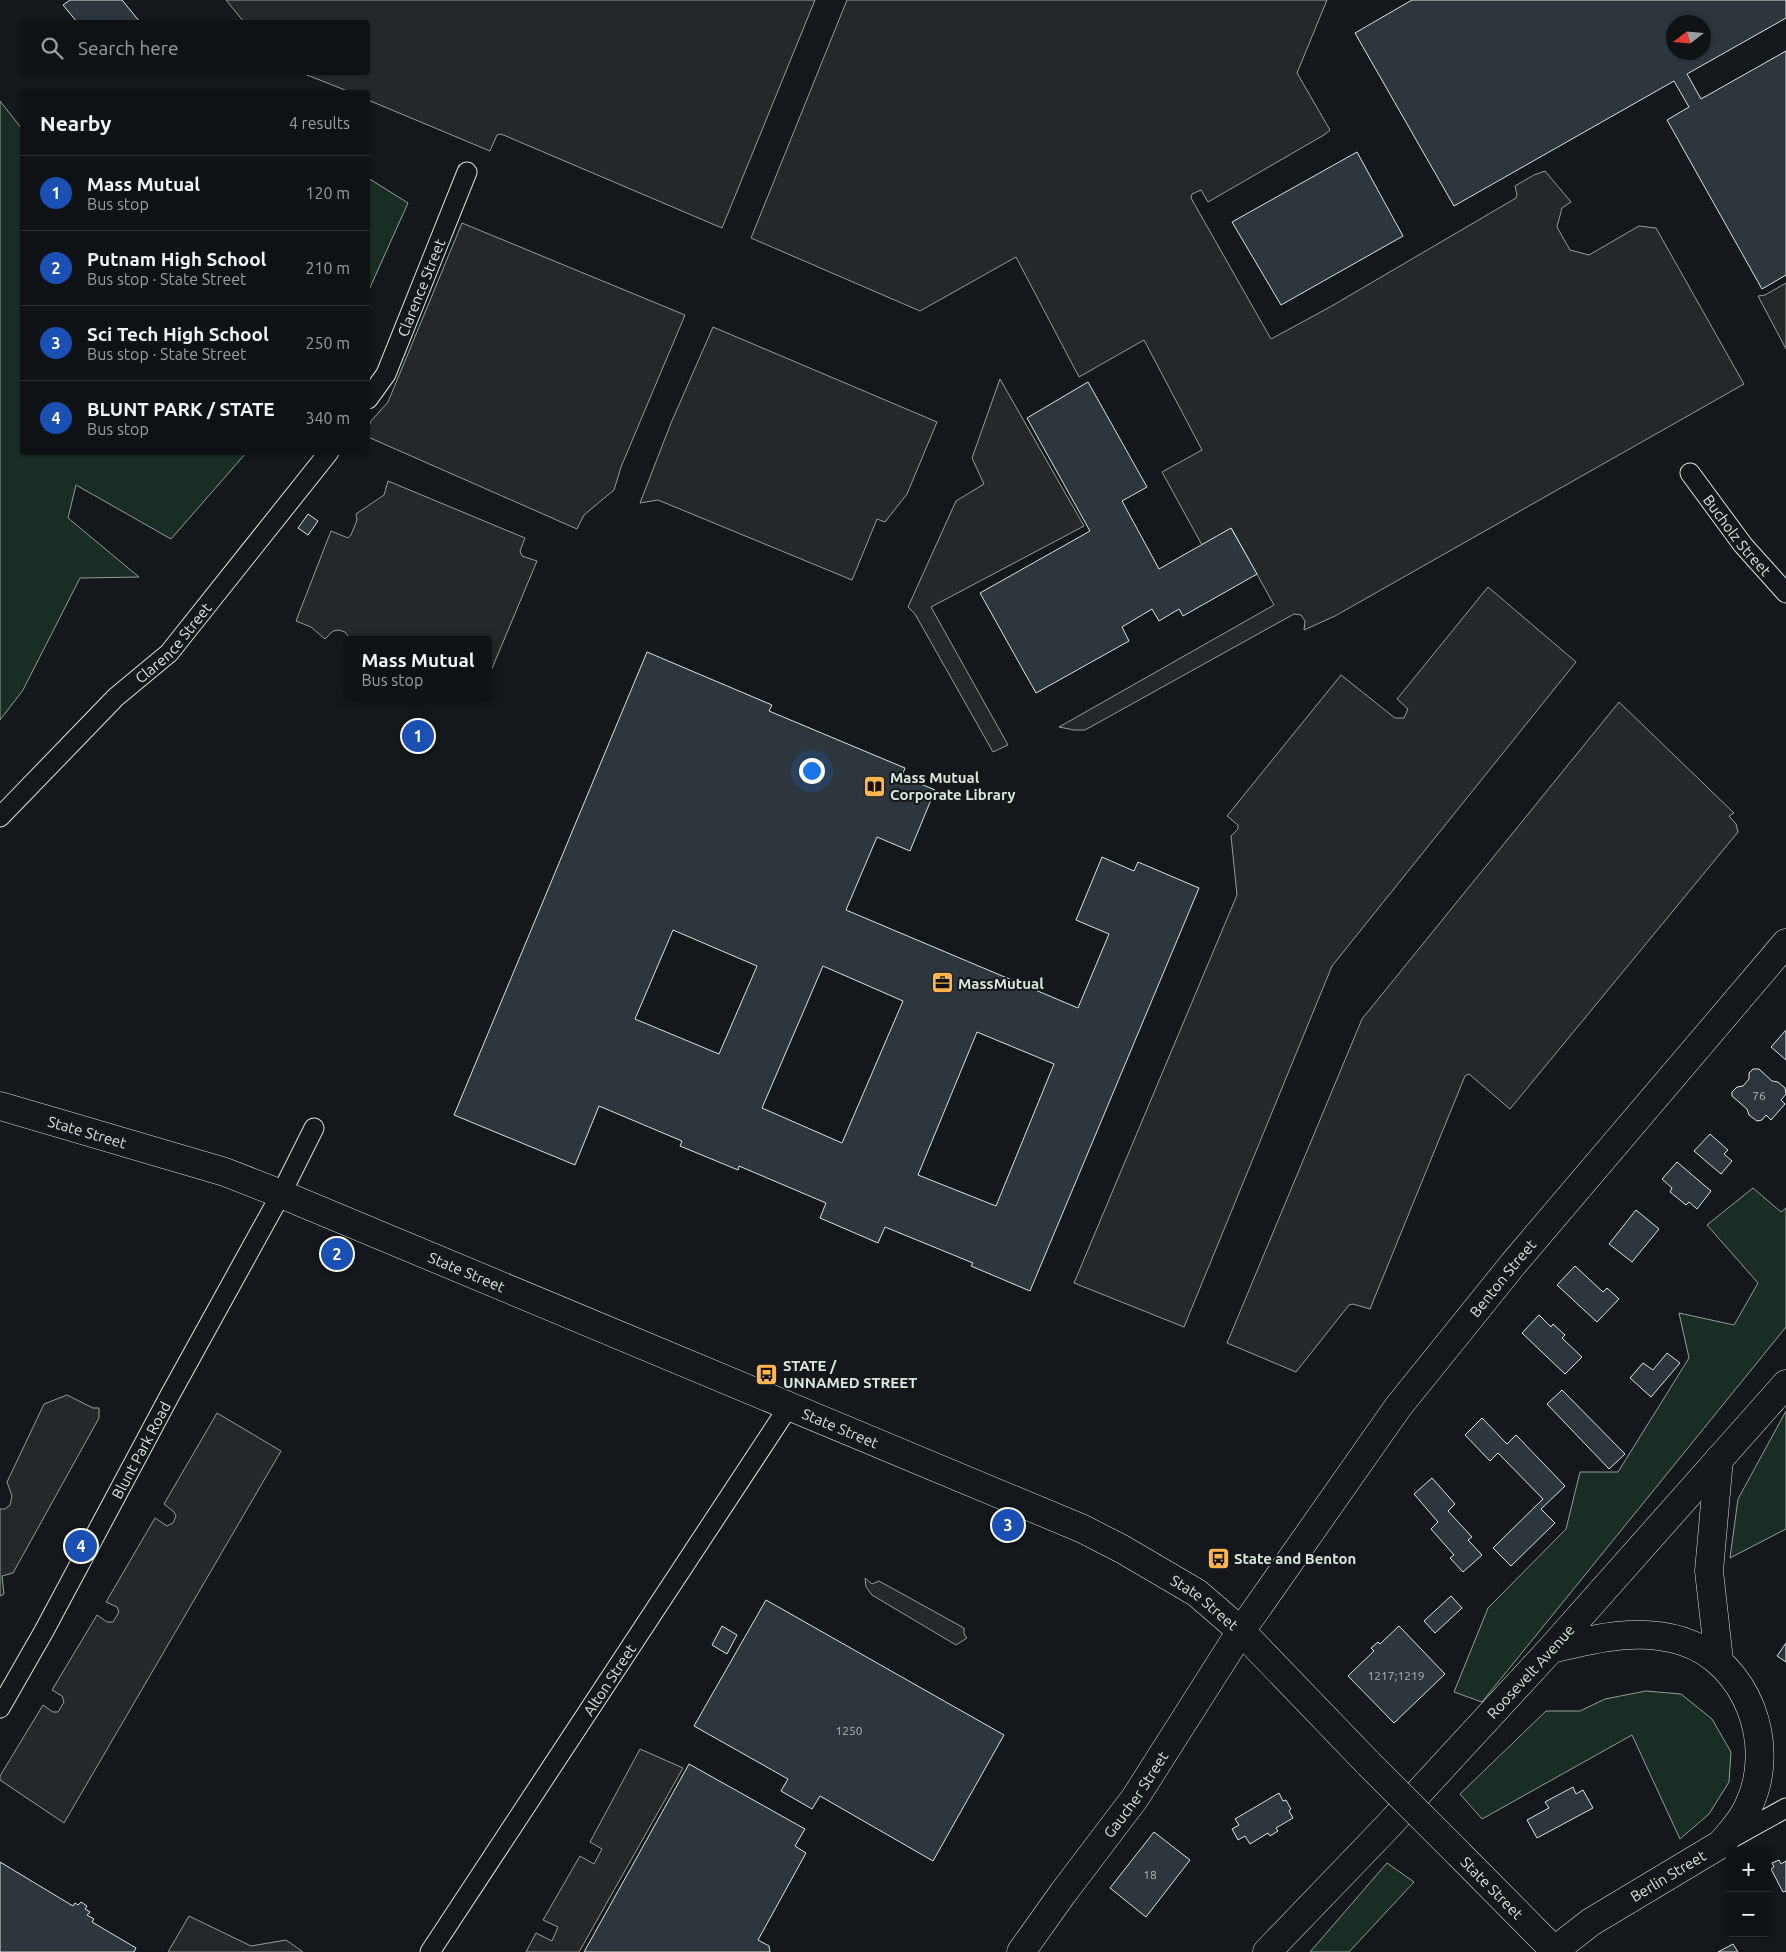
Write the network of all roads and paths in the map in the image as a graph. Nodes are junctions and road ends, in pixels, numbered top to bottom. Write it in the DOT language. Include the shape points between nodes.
graph roads {
  1 [pos="467,172"];
  2 [pos="370,396"];
  3 [pos="327,455"];
  4 [pos="1690,473"];
  5 [pos="1786,593"];
  6 [pos="0,817"];
  7 [pos="1786,943"];
  8 [pos="0,1106"];
  9 [pos="314,1128"];
  10 [pos="282,1194"];
  11 [pos="1786,1384"];
  12 [pos="789,1406"];
  13 [pos="1719,1459"];
  14 [pos="1241,1631"];
  15 [pos="1551,1649"];
  16 [pos="1718,1660"];
  17 [pos="0,1708"];
  18 [pos="1786,1808"];
  19 [pos="1721,1844"];
  20 [pos="1555,1951"];
  21 [pos="430,1952"];
  22 [pos="1021,1952"];
  23 [pos="1266,1952"];
  1 -- 2 [label="street, Clarence Street" via="386,374"];
  3 -- 6 [label="street, Clarence Street" via="169,653 116,697"];
  4 -- 5 [label="street, Bucholz Street" via="1743,545"];
  7 -- 14 [label="main road, Benton Street" via="1514,1263 1398,1407"];
  8 -- 10 [label="main road, State Street" via="224,1172"];
  9 -- 10 [label="street, Blunt Park Road"];
  10 -- 12 [label="main road, State Street"];
  10 -- 17 [label="street, Blunt Park Road"];
  11 -- 13 [label="main road, Roosevelt Avenue"];
  12 -- 14 [label="main road, State Street" via="1106,1540 1197,1593"];
  12 -- 21 [label="street, Alton Street"];
  13 -- 15 [label="main road, Roosevelt Avenue"];
  13 -- 16 [label="main road" via="1709,1571"];
  14 -- 20 [label="main road, State Street, bridge"];
  14 -- 22 [label="main road, Gaucher Street" via="1135,1798"];
  15 -- 16 [label="main road" via="1593,1639 1647,1636 1682,1641"];
  15 -- 23 [label="main road, Roosevelt Avenue" via="1388,1826"];
  16 -- 19 [label="main road" via="1737,1680 1751,1710 1760,1758 1749,1806"];
  18 -- 19 [label="street, Berlin Street"];
  19 -- 20 [label="main road, Berlin Street" via="1590,1922"];
}
